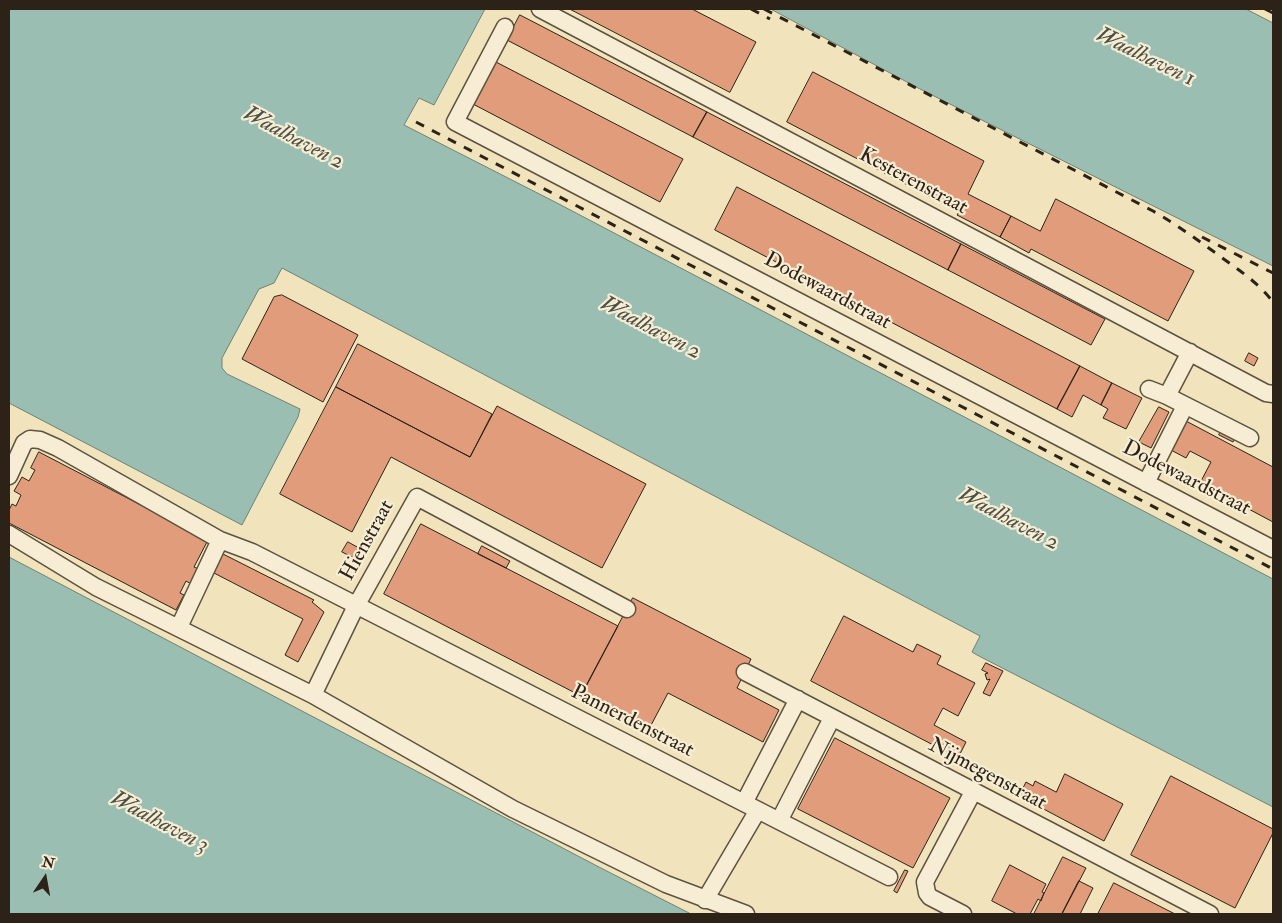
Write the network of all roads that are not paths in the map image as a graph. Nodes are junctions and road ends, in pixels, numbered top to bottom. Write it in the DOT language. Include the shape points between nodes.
graph roads {
  1 [pos="540,9"];
  2 [pos="505,27"];
  3 [pos="1190,352"];
  4 [pos="1150,389"];
  5 [pos="1167,396"];
  6 [pos="1271,396"];
  7 [pos="1182,412"];
  8 [pos="1250,438"];
  9 [pos="9,476"];
  10 [pos="1146,483"];
  11 [pos="9,534"];
  12 [pos="220,540"];
  13 [pos="1273,549"];
  14 [pos="356,606"];
  15 [pos="627,609"];
  16 [pos="179,628"];
  17 [pos="745,672"];
  18 [pos="313,694"];
  19 [pos="798,699"];
  20 [pos="832,718"];
  21 [pos="973,792"];
  22 [pos="751,806"];
  23 [pos="779,821"];
  24 [pos="889,877"];
  25 [pos="705,900"];
  26 [pos="746,914"];
  27 [pos="964,914"];
  28 [pos="1210,914"];
  1 -- 3 [label="street, Kesterenstraat"];
  2 -- 10 [label="street, Dodewaardstraat" via="455,122"];
  3 -- 5 [label="street"];
  3 -- 6 [label="street, Kesterenstraat"];
  4 -- 5 [label="street"];
  5 -- 7 [label="street"];
  7 -- 8 [label="street"];
  7 -- 10 [label="street"];
  9 -- 12 [label="street, Pannerdenstraat" via="24,443 30,439 40,440"];
  10 -- 13 [label="street, Dodewaardstraat"];
  11 -- 16 [label="street" via="96,587"];
  12 -- 14 [label="street, Pannerdenstraat" via="252,552"];
  12 -- 16 [label="street"];
  14 -- 15 [label="street, Hienstraat" via="416,497"];
  14 -- 18 [label="street, Hienstraat"];
  14 -- 22 [label="street, Pannerdenstraat"];
  16 -- 18 [label="street"];
  17 -- 19 [label="street, Nijmegenstraat"];
  18 -- 25 [label="street" via="513,809"];
  19 -- 20 [label="street, Nijmegenstraat"];
  19 -- 22 [label="street"];
  20 -- 21 [label="street, Nijmegenstraat"];
  20 -- 23 [label="street"];
  21 -- 27 [label="street" via="925,882 930,897"];
  21 -- 28 [label="street, Nijmegenstraat"];
  22 -- 23 [label="street, Pannerdenstraat"];
  22 -- 25 [label="street"];
  23 -- 24 [label="street, Pannerdenstraat"];
  25 -- 26 [label="street"];
}
